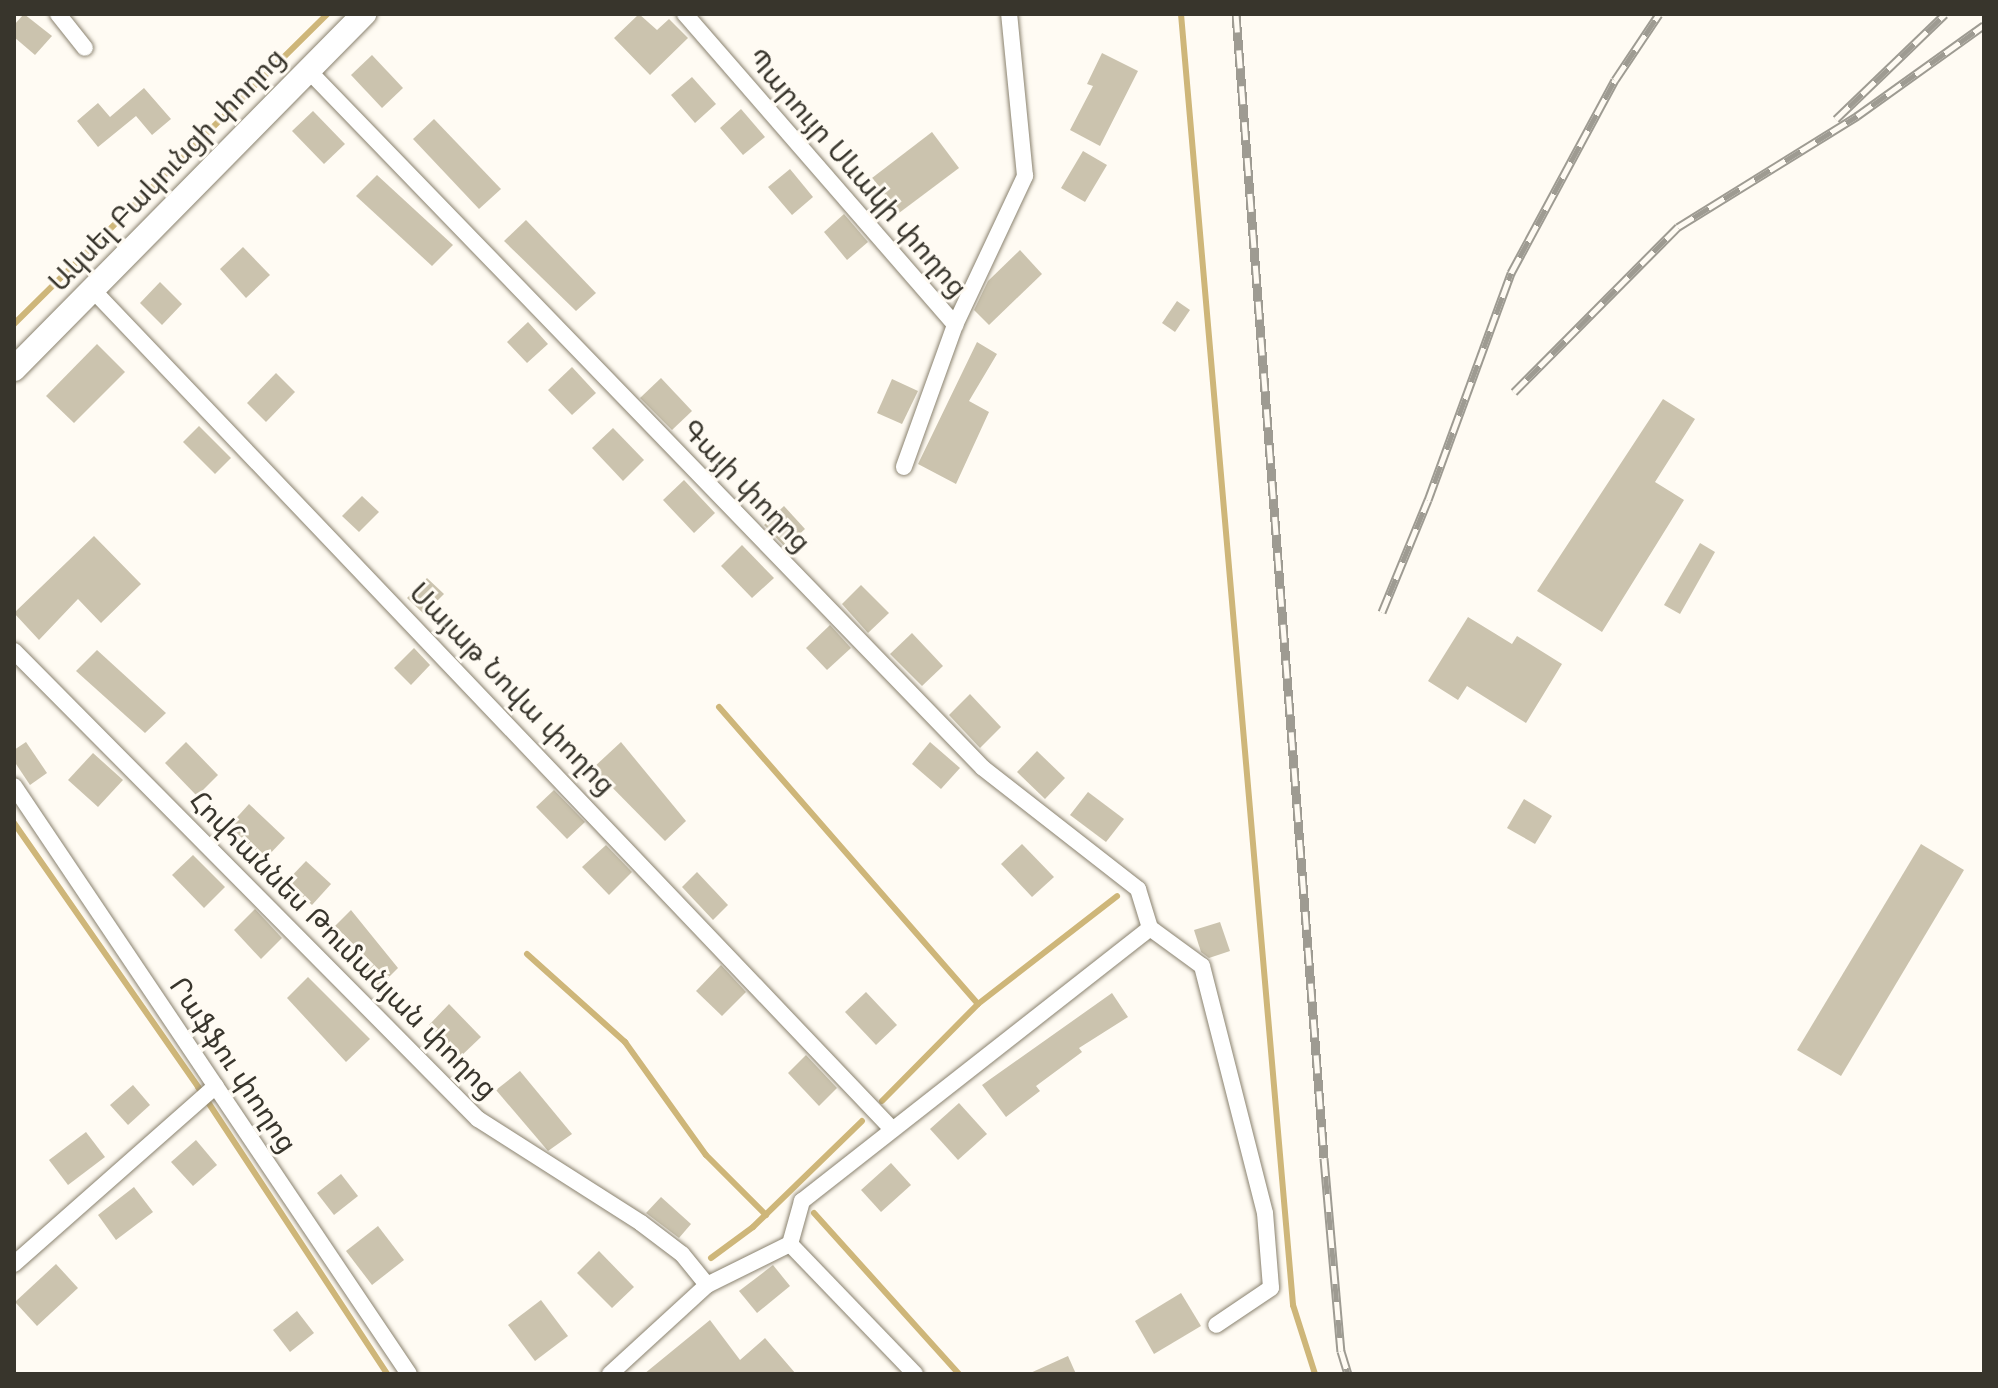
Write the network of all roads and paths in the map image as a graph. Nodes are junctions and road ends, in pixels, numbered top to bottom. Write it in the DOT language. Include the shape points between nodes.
graph roads {
  1 [pos="58,14"];
  2 [pos="364,14"];
  3 [pos="685,14"];
  4 [pos="1009,14"];
  5 [pos="85,48"];
  6 [pos="307,69"];
  7 [pos="91,288"];
  8 [pos="955,325"];
  9 [pos="14,369"];
  10 [pos="904,467"];
  11 [pos="14,651"];
  12 [pos="14,786"];
  13 [pos="1150,928"];
  14 [pos="208,1093"];
  15 [pos="891,1128"];
  16 [pos="790,1244"];
  17 [pos="14,1264"];
  18 [pos="707,1285"];
  19 [pos="1216,1325"];
  20 [pos="409,1374"];
  21 [pos="610,1374"];
  22 [pos="915,1374"];
  1 -- 5 [label="street"];
  2 -- 6 [label="main road, Ակսել Բակունցի փողոց"];
  3 -- 8 [label="street, Պարույր Սևակի փողոց"];
  4 -- 8 [label="street" via="1025,176"];
  6 -- 7 [label="main road, Ակսել Բակունցի փողոց"];
  6 -- 13 [label="street, Գայի փողոց" via="983,768 1138,889"];
  7 -- 9 [label="main road, Ակսել Բակունցի փողոց"];
  7 -- 15 [label="street, Սայաթ Նովա փողոց"];
  8 -- 10 [label="street, Պարույր Սևակի փողոց"];
  11 -- 18 [label="street, Հովհաննես Թումանյան փողոց" via="478,1119 641,1223 682,1254"];
  12 -- 14 [label="street, Րաֆֆու փողոց"];
  13 -- 15 [label="street"];
  13 -- 19 [label="street" via="1202,966 1265,1213 1271,1288"];
  14 -- 17 [label="street"];
  14 -- 20 [label="street, Րաֆֆու փողոց"];
  15 -- 16 [label="street" via="802,1201"];
  16 -- 18 [label="street"];
  16 -- 22 [label="street"];
  18 -- 21 [label="street"];
}
